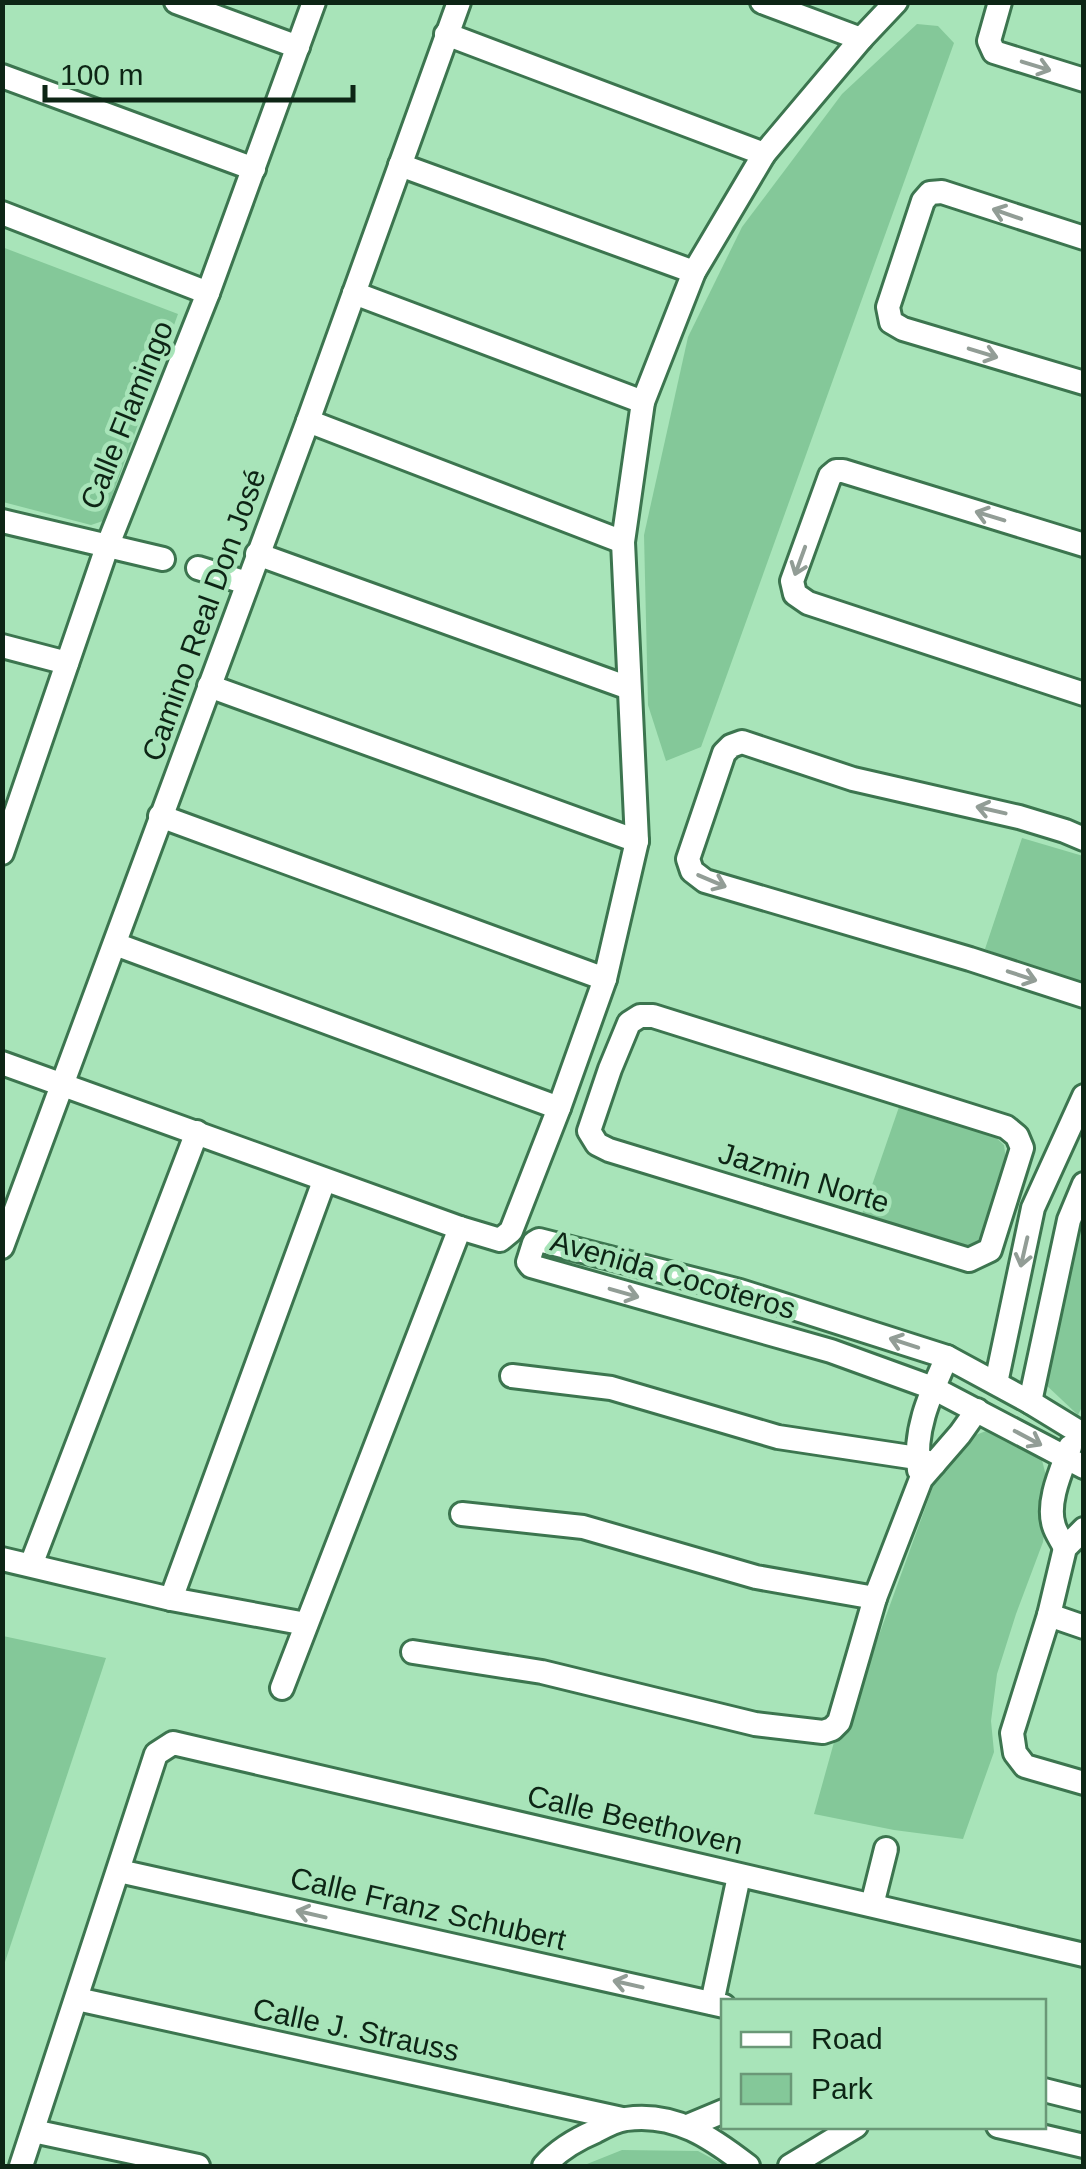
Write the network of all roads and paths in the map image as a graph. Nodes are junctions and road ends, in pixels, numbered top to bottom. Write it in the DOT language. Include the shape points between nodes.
graph roads {
  1 [pos="176,2"];
  2 [pos="314,2"];
  3 [pos="459,2"];
  4 [pos="762,2"];
  5 [pos="896,2"];
  6 [pos="1000,2"];
  7 [pos="446,34"];
  8 [pos="861,39"];
  9 [pos="298,47"];
  10 [pos="2,76"];
  11 [pos="1084,80"];
  12 [pos="764,154"];
  13 [pos="400,165"];
  14 [pos="254,169"];
  15 [pos="2,213"];
  16 [pos="1084,238"];
  17 [pos="694,272"];
  18 [pos="208,293"];
  19 [pos="354,294"];
  20 [pos="1084,383"];
  21 [pos="643,402"];
  22 [pos="308,421"];
  23 [pos="2,521"];
  24 [pos="623,542"];
  25 [pos="1084,545"];
  26 [pos="107,547"];
  27 [pos="258,554"];
  28 [pos="163,559"];
  29 [pos="198,568"];
  30 [pos="246,583"];
  31 [pos="2,646"];
  32 [pos="67,663"];
  33 [pos="209,686"];
  34 [pos="628,688"];
  35 [pos="1084,694"];
  36 [pos="13,790"];
  37 [pos="160,816"];
  38 [pos="1084,839"];
  39 [pos="637,842"];
  40 [pos="2,853"];
  41 [pos="114,944"];
  42 [pos="605,979"];
  43 [pos="1084,996"];
  44 [pos="2,1063"];
  45 [pos="64,1084"];
  46 [pos="1084,1096"];
  47 [pos="559,1108"];
  48 [pos="198,1132"];
  49 [pos="324,1181"];
  50 [pos="1084,1184"];
  51 [pos="1008,1198"];
  52 [pos="1034,1208"];
  53 [pos="1069,1220"];
  54 [pos="460,1228"];
  55 [pos="2,1247"];
  56 [pos="947,1356"];
  57 [pos="512,1376"];
  58 [pos="996,1383"];
  59 [pos="934,1388"];
  60 [pos="1030,1402"];
  61 [pos="977,1410"];
  62 [pos="1080,1433"];
  63 [pos="1075,1463"];
  64 [pos="924,1467"];
  65 [pos="462,1514"];
  66 [pos="1084,1529"];
  67 [pos="1066,1548"];
  68 [pos="2,1559"];
  69 [pos="31,1565"];
  70 [pos="171,1598"];
  71 [pos="875,1598"];
  72 [pos="1049,1615"];
  73 [pos="306,1624"];
  74 [pos="1084,1627"];
  75 [pos="412,1652"];
  76 [pos="282,1688"];
  77 [pos="1084,1783"];
  78 [pos="886,1849"];
  79 [pos="120,1871"];
  80 [pos="739,1876"];
  81 [pos="872,1906"];
  82 [pos="1084,1955"];
  83 [pos="77,1999"];
  84 [pos="718,2004"];
  85 [pos="1046,2090"];
  86 [pos="1084,2100"];
  87 [pos="721,2112"];
  88 [pos="622,2119"];
  89 [pos="688,2126"];
  90 [pos="733,2129"];
  91 [pos="851,2129"];
  92 [pos="1011,2129"];
  93 [pos="33,2131"];
  94 [pos="1084,2146"];
  95 [pos="742,2161"];
  96 [pos="22,2166"];
  97 [pos="198,2166"];
  98 [pos="544,2166"];
  99 [pos="790,2166"];
  1 -- 9 [label="street"];
  2 -- 9 [label="street, Calle Flamingo"];
  3 -- 7 [label="street, Camino Real Don José"];
  4 -- 8 [label="street"];
  5 -- 8 [label="street"];
  6 -- 11 [label="street, one-way" via="989,41 994,52"];
  7 -- 12 [label="street"];
  7 -- 13 [label="street, Camino Real Don José"];
  8 -- 12 [label="street"];
  9 -- 14 [label="street, Calle Flamingo"];
  10 -- 14 [label="street"];
  12 -- 17 [label="street"];
  13 -- 17 [label="street"];
  13 -- 19 [label="street, Camino Real Don José"];
  14 -- 18 [label="street, Calle Flamingo"];
  15 -- 18 [label="street"];
  16 -- 20 [label="street, one-way" via="930,193 888,307 896,326"];
  17 -- 21 [label="street"];
  18 -- 26 [label="street, Calle Flamingo"];
  19 -- 21 [label="street"];
  19 -- 22 [label="street, Camino Real Don José"];
  21 -- 24 [label="street"];
  22 -- 24 [label="street"];
  22 -- 27 [label="street, Camino Real Don José"];
  23 -- 26 [label="street"];
  24 -- 34 [label="street"];
  25 -- 35 [label="street, one-way" via="836,471 792,581 808,602"];
  26 -- 28 [label="street"];
  26 -- 32 [label="street, Calle Flamingo"];
  27 -- 30 [label="street, Camino Real Don José"];
  27 -- 34 [label="street"];
  29 -- 30 [label="street"];
  30 -- 33 [label="street, Camino Real Don José"];
  31 -- 32 [label="street"];
  32 -- 36 [label="street, Calle Flamingo"];
  33 -- 37 [label="street, Camino Real Don José"];
  33 -- 39 [label="street"];
  34 -- 39 [label="street"];
  36 -- 40 [label="street, Calle Flamingo"];
  37 -- 41 [label="street, Camino Real Don José"];
  37 -- 42 [label="street"];
  38 -- 43 [label="street, one-way" via="742,742 724,753 688,859 705,881"];
  39 -- 42 [label="street"];
  41 -- 45 [label="street, Camino Real Don José"];
  41 -- 47 [label="street"];
  42 -- 47 [label="street"];
  44 -- 45 [label="street"];
  45 -- 48 [label="street"];
  45 -- 55 [label="street, Camino Real Don José"];
  46 -- 52 [label="street"];
  47 -- 54 [label="street" via="512,1231 500,1240"];
  48 -- 49 [label="street"];
  48 -- 69 [label="street"];
  49 -- 54 [label="street"];
  49 -- 70 [label="street"];
  50 -- 53 [label="street"];
  51 -- 51 [label="street, Jazmin Norte" via="990,1250 968,1260 609,1150 590,1131 628,1023 654,1016 1006,1126 1022,1148"];
  51 -- 52 [label="street"];
  52 -- 53 [label="street"];
  52 -- 58 [label="street, one-way"];
  53 -- 60 [label="street"];
  54 -- 73 [label="street"];
  56 -- 58 [label="street, Avenida Cocoteros"];
  56 -- 59 [label="street"];
  56 -- 59 [label="street, Avenida Cocoteros, one-way" via="740,1291 534,1243 530,1266"];
  57 -- 64 [label="street" via="610,1388 778,1437"];
  58 -- 60 [label="street, Avenida Cocoteros"];
  59 -- 61 [label="street, Avenida Cocoteros"];
  59 -- 64 [label="street" via="918,1441"];
  60 -- 62 [label="street, Avenida Cocoteros"];
  61 -- 63 [label="street, Avenida Cocoteros, one-way"];
  61 -- 64 [label="street"];
  62 -- 63 [label="street"];
  63 -- 67 [label="street" via="1052,1511"];
  64 -- 71 [label="street"];
  65 -- 71 [label="street" via="583,1527 756,1578"];
  66 -- 67 [label="street"];
  67 -- 72 [label="street"];
  68 -- 69 [label="street"];
  69 -- 70 [label="street"];
  70 -- 73 [label="street"];
  71 -- 75 [label="street" via="839,1722 822,1732 754,1724 542,1672"];
  72 -- 74 [label="street"];
  72 -- 77 [label="street" via="1012,1733 1015,1753 1025,1766"];
  73 -- 76 [label="street"];
  78 -- 81 [label="street"];
  79 -- 80 [label="street, Calle Beethoven" via="156,1754 173,1743"];
  79 -- 83 [label="street"];
  84 -- 79 [label="street, Calle Franz Schubert, one-way"];
  80 -- 81 [label="street, Calle Beethoven"];
  80 -- 84 [label="street"];
  81 -- 82 [label="street, Calle Beethoven"];
  83 -- 88 [label="street, Calle J. Strauss"];
  83 -- 93 [label="street"];
  85 -- 86 [label="street"];
  87 -- 89 [label="street"];
  88 -- 89 [label="street, Calle J. Strauss"];
  88 -- 98 [label="street" via="580,2138"];
  89 -- 95 [label="street"];
  90 -- 95 [label="street"];
  91 -- 99 [label="street"];
  92 -- 94 [label="street"];
  93 -- 96 [label="street"];
  93 -- 97 [label="street"];
}
